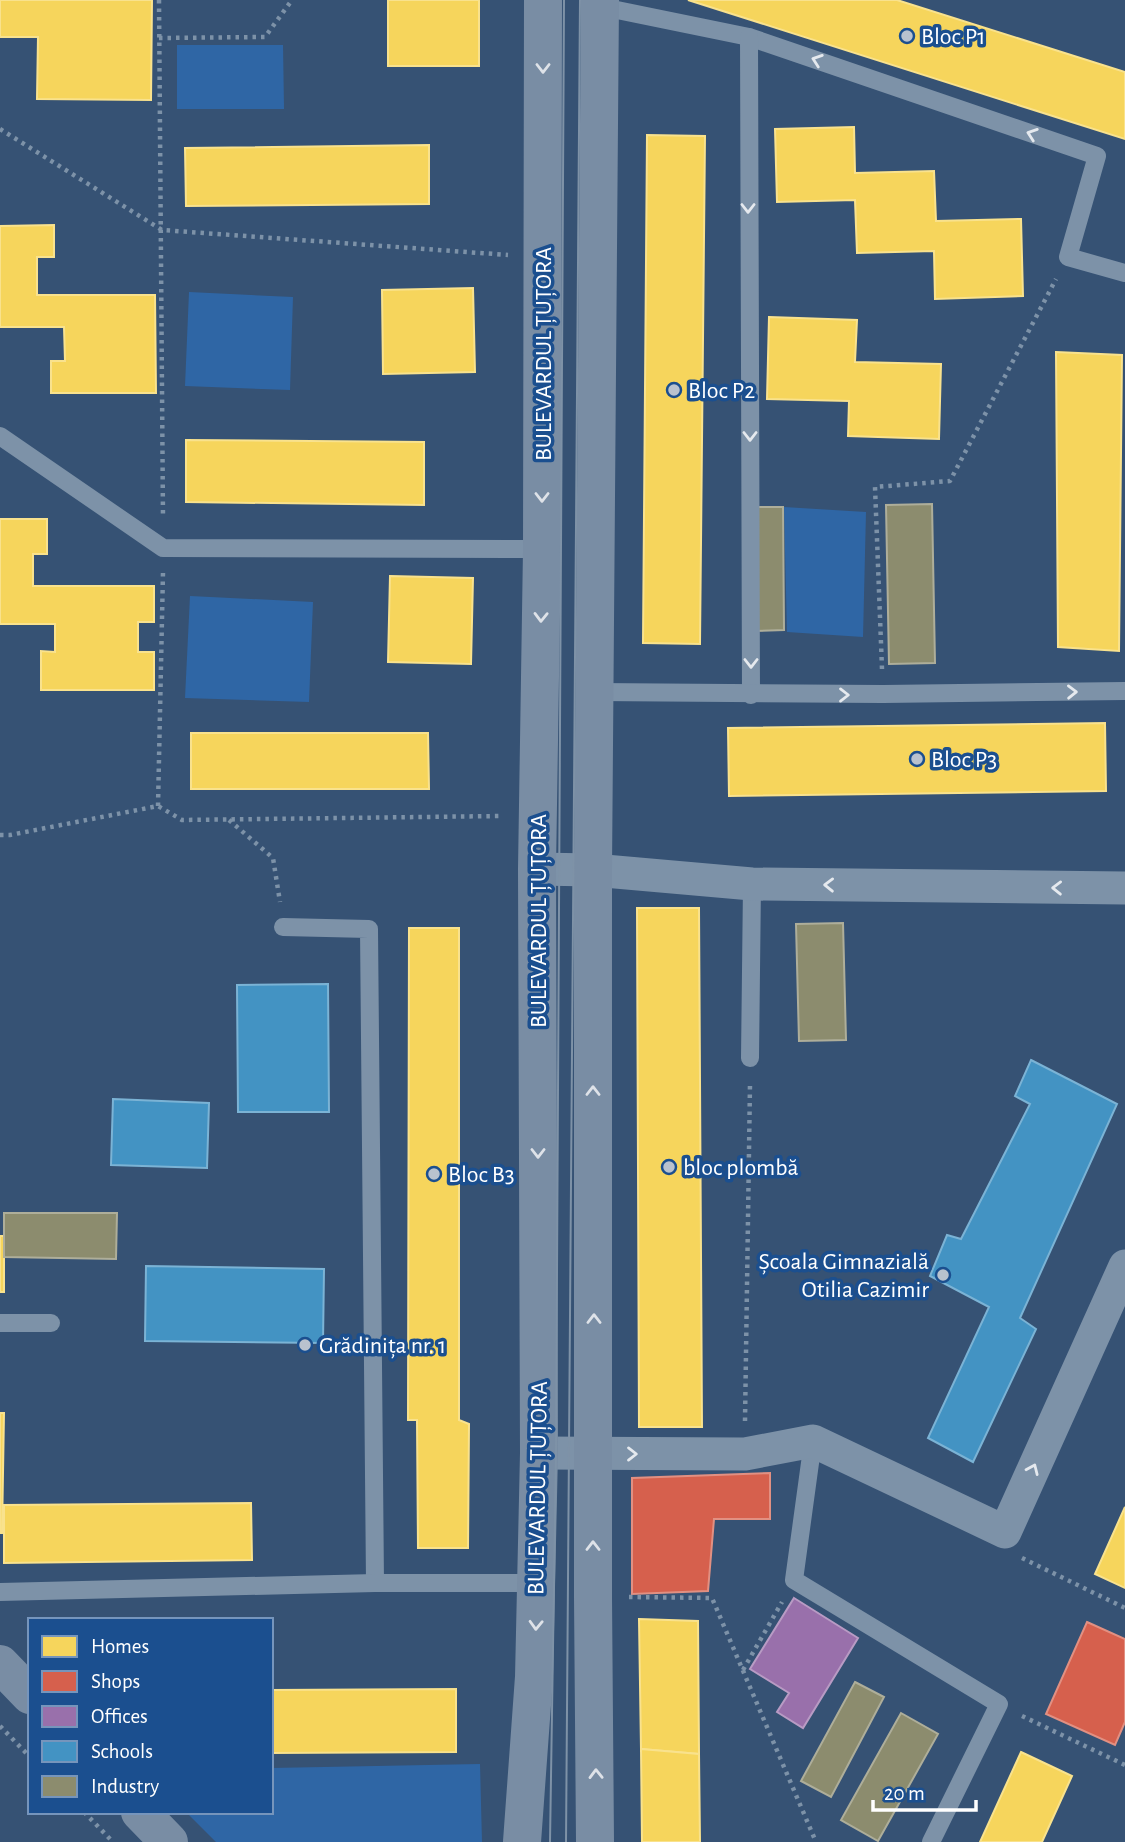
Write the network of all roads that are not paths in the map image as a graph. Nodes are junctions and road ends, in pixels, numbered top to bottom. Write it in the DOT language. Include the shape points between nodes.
graph roads {
  1 [pos="543,0"];
  2 [pos="600,5"];
  3 [pos="749,37"];
  4 [pos="1125,273"];
  5 [pos="0,436"];
  6 [pos="542,549"];
  7 [pos="1125,691"];
  8 [pos="594,692"];
  9 [pos="751,695"];
  10 [pos="537,869"];
  11 [pos="593,870"];
  12 [pos="752,884"];
  13 [pos="1125,888"];
  14 [pos="283,928"];
  15 [pos="750,1058"];
  16 [pos="1125,1266"];
  17 [pos="0,1323"];
  18 [pos="51,1323"];
  19 [pos="813,1441"];
  20 [pos="539,1453"];
  21 [pos="594,1454"];
  22 [pos="375,1583"];
  23 [pos="537,1583"];
  24 [pos="0,1592"];
  25 [pos="0,1664"];
  26 [pos="28,1693"];
  27 [pos="142,1814"];
  28 [pos="169,1842"];
  29 [pos="522,1842"];
  30 [pos="595,1842"];
  31 [pos="931,1842"];
  1 -- 6 [label="main road, BULEVARDUL ȚUȚORA, one-way"];
  2 -- 3 [label="lane"];
  2 -- 8 [label="main road"];
  4 -- 3 [label="lane, one-way" via="1068,257 1097,156"];
  3 -- 9 [label="lane, one-way"];
  5 -- 6 [label="lane" via="163,548"];
  6 -- 10 [label="main road, BULEVARDUL ȚUȚORA, one-way"];
  9 -- 7 [label="lane, one-way"];
  8 -- 9 [label="lane"];
  8 -- 11 [label="main road"];
  10 -- 11 [label="street"];
  10 -- 20 [label="main road, BULEVARDUL ȚUȚORA, one-way"];
  11 -- 12 [label="street"];
  21 -- 11 [label="main road, one-way"];
  13 -- 12 [label="street, one-way"];
  12 -- 15 [label="lane"];
  14 -- 22 [label="lane" via="369,929"];
  19 -- 16 [label="street, one-way" via="1005,1532"];
  17 -- 18 [label="lane"];
  21 -- 19 [label="street, one-way" via="745,1454"];
  19 -- 31 [label="lane" via="794,1580 999,1704"];
  20 -- 21 [label="street"];
  20 -- 23 [label="main road, BULEVARDUL ȚUȚORA"];
  30 -- 21 [label="main road, one-way"];
  22 -- 23 [label="lane"];
  22 -- 24 [label="lane"];
  23 -- 29 [label="main road, BULEVARDUL ȚUȚORA, one-way"];
  25 -- 26 [label="main road"];
  27 -- 28 [label="main road"];
}
